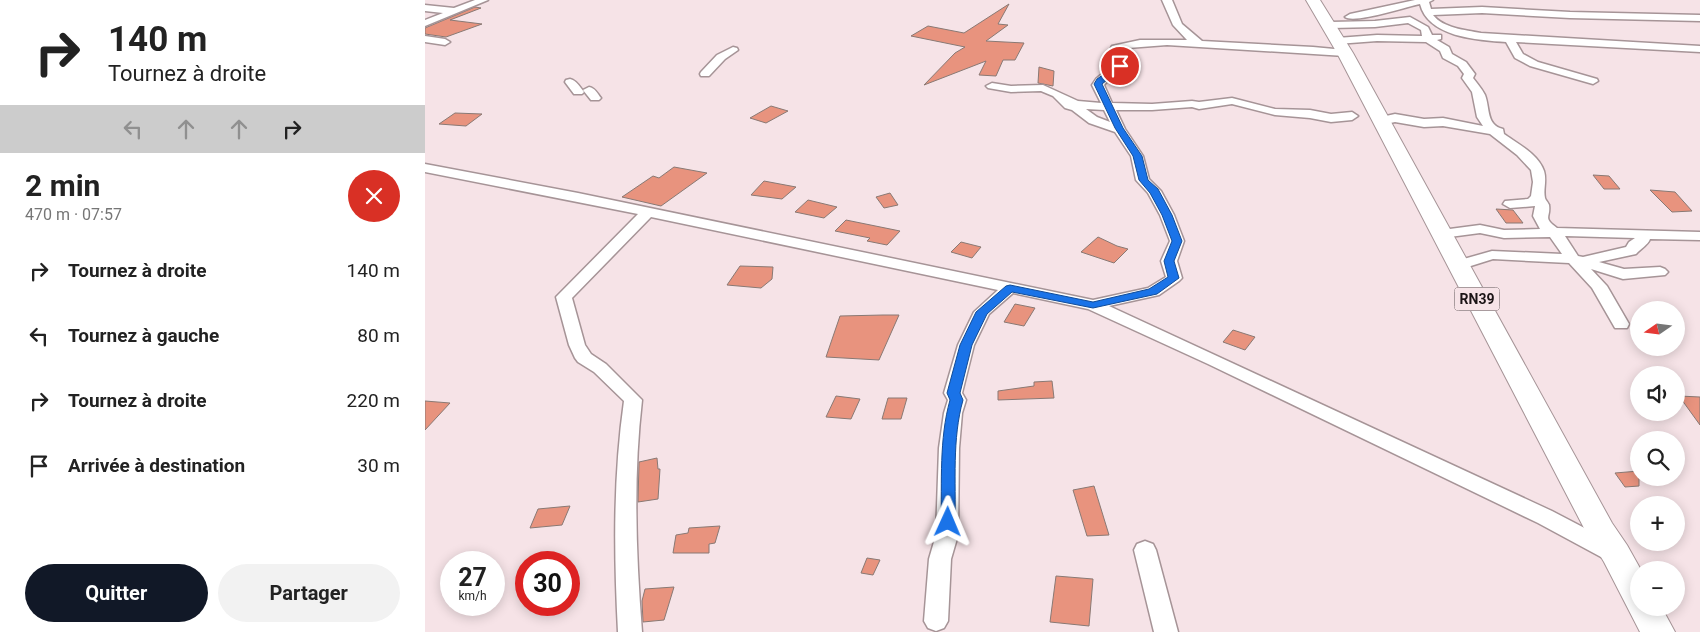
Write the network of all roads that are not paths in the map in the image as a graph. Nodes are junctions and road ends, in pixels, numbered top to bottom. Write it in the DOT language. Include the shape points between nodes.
graph roads {
  1 [pos="483,0"];
  2 [pos="1167,0"];
  3 [pos="1313,0"];
  4 [pos="1425,0"];
  5 [pos="425,8"];
  6 [pos="454,12"];
  7 [pos="1426,12"];
  8 [pos="1700,18"];
  9 [pos="425,23"];
  10 [pos="1336,37"];
  11 [pos="1487,38"];
  12 [pos="425,39"];
  13 [pos="1429,39"];
  14 [pos="1509,39"];
  15 [pos="445,42"];
  16 [pos="1198,43"];
  17 [pos="1700,49"];
  18 [pos="733,50"];
  19 [pos="705,74"];
  20 [pos="570,82"];
  21 [pos="1593,82"];
  22 [pos="991,86"];
  23 [pos="587,94"];
  24 [pos="1057,94"];
  25 [pos="1109,107"];
  26 [pos="1353,116"];
  27 [pos="1381,121"];
  28 [pos="1119,128"];
  29 [pos="1494,131"];
  30 [pos="1528,156"];
  31 [pos="425,168"];
  32 [pos="1538,198"];
  33 [pos="1510,204"];
  34 [pos="648,212"];
  35 [pos="1555,233"];
  36 [pos="1442,234"];
  37 [pos="1642,234"];
  38 [pos="1700,236"];
  39 [pos="1618,252"];
  40 [pos="1579,261"];
  41 [pos="1459,265"];
  42 [pos="1600,267"];
  43 [pos="1660,272"];
  44 [pos="1010,288"];
  45 [pos="1093,305"];
  46 [pos="1621,324"];
  47 [pos="1145,550"];
  48 [pos="1616,554"];
  49 [pos="1630,581"];
  50 [pos="1649,616"];
  51 [pos="936,621"];
  52 [pos="630,632"];
  53 [pos="1166,632"];
  54 [pos="1658,632"];
  1 -- 6 [label="street"];
  2 -- 16 [label="street" via="1184,35"];
  3 -- 10 [label="highway, RN39"];
  4 -- 7 [label="street"];
  4 -- 10 [label="street" via="1347,18"];
  5 -- 6 [label="street"];
  6 -- 9 [label="street"];
  7 -- 8 [label="street" via="1482,10"];
  7 -- 11 [label="street" via="1433,21 1447,27"];
  10 -- 13 [label="street"];
  10 -- 13 [label="street" via="1375,24 1410,20 1425,29"];
  10 -- 16 [label="street" via="1310,48"];
  10 -- 27 [label="highway, RN39"];
  11 -- 13 [label="street"];
  11 -- 14 [label="street"];
  12 -- 15 [label="street"];
  13 -- 29 [label="street" via="1445,49 1447,56 1462,64 1469,74 1467,78 1477,88 1483,117"];
  14 -- 17 [label="street"];
  14 -- 21 [label="street" via="1519,56 1534,64"];
  16 -- 25 [label="street" via="1131,43 1117,48 1122,53 1120,66 1098,84"];
  18 -- 19 [label="street"];
  20 -- 23 [label="street"];
  22 -- 24 [label="street" via="1043,88"];
  24 -- 25 [label="street" via="1084,106"];
  24 -- 28 [label="street" via="1069,106 1093,120"];
  25 -- 26 [label="street" via="1199,106 1232,102 1275,112 1331,118"];
  25 -- 28 [label="street"];
  27 -- 29 [label="street" via="1395,118 1424,123 1443,122"];
  27 -- 36 [label="highway, RN39"];
  28 -- 45 [label="street" via="1137,156 1143,180 1154,191 1174,232 1177,241 1169,261 1174,278 1153,292"];
  29 -- 30 [label="street" via="1508,133 1535,148"];
  30 -- 32 [label="street" via="1539,171 1541,188"];
  31 -- 34 [label="street"];
  32 -- 33 [label="street"];
  32 -- 35 [label="street" via="1544,225"];
  34 -- 44 [label="street"];
  34 -- 52 [label="street" via="564,297 577,345 584,358 600,368 633,400 627,438 625,511"];
  35 -- 36 [label="street" via="1504,234 1480,229"];
  35 -- 37 [label="street"];
  35 -- 40 [label="street"];
  36 -- 41 [label="highway, RN39"];
  37 -- 38 [label="street"];
  37 -- 39 [label="street" via="1643,240 1631,251"];
  39 -- 40 [label="street"];
  39 -- 42 [label="street"];
  40 -- 41 [label="street" via="1492,255"];
  40 -- 42 [label="street"];
  40 -- 46 [label="street" via="1599,286"];
  41 -- 48 [label="highway, RN39" via="1601,532"];
  42 -- 43 [label="street" via="1623,274"];
  44 -- 45 [label="street"];
  44 -- 51 [label="street" via="982,312 966,345 953,393 957,400 949,448 947,535 940,559"];
  45 -- 48 [label="street" via="1545,517"];
  47 -- 53 [label="street"];
  48 -- 49 [label="highway, RN39"];
  50 -- 54 [label="highway"];
}
